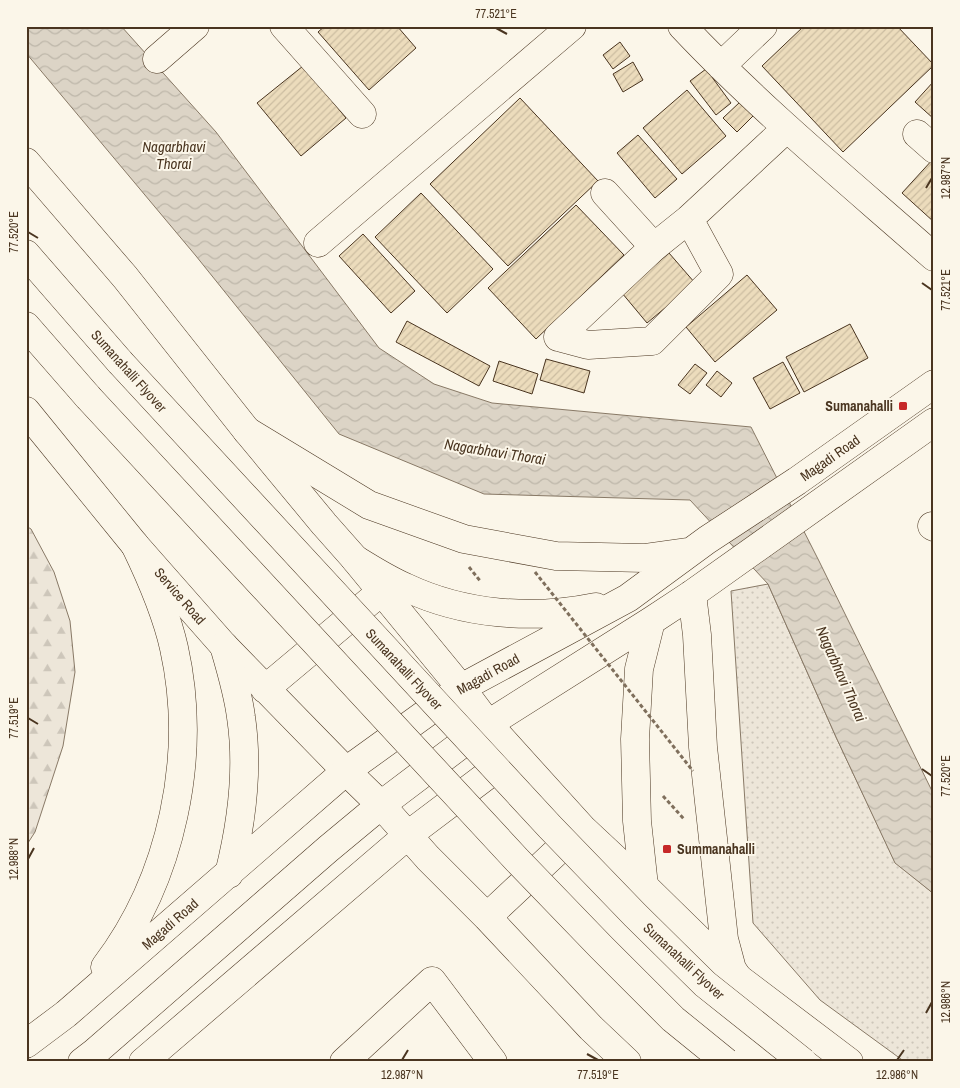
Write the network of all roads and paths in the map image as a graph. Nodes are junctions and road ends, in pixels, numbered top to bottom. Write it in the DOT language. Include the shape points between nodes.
graph roads {
  1 [pos="195,26"];
  2 [pos="284,26"];
  3 [pos="572,26"];
  4 [pos="682,26"];
  5 [pos="763,26"];
  6 [pos="157,59"];
  7 [pos="721,66"];
  8 [pos="362,114"];
  9 [pos="788,128"];
  10 [pos="26,162"];
  11 [pos="605,193"];
  12 [pos="689,219"];
  13 [pos="318,243"];
  14 [pos="654,247"];
  15 [pos="26,254"];
  16 [pos="934,257"];
  17 [pos="26,326"];
  18 [pos="934,384"];
  19 [pos="26,411"];
  20 [pos="934,422"];
  21 [pos="247,431"];
  22 [pos="135,545"];
  23 [pos="699,546"];
  24 [pos="355,559"];
  25 [pos="463,561"];
  26 [pos="535,572"];
  27 [pos="481,582"];
  28 [pos="382,592"];
  29 [pos="692,594"];
  30 [pos="628,598"];
  31 [pos="651,621"];
  32 [pos="224,646"];
  33 [pos="461,688"];
  34 [pos="265,689"];
  35 [pos="488,724"];
  36 [pos="515,754"];
  37 [pos="636,766"];
  38 [pos="346,771"];
  39 [pos="692,772"];
  40 [pos="381,805"];
  41 [pos="684,819"];
  42 [pos="582,828"];
  43 [pos="408,835"];
  44 [pos="229,874"];
  45 [pos="644,886"];
  46 [pos="487,917"];
  47 [pos="738,978"];
  48 [pos="66,1014"];
  49 [pos="26,1044"];
  50 [pos="82,1062"];
  51 [pos="143,1062"];
  52 [pos="344,1062"];
  53 [pos="493,1062"];
  54 [pos="627,1062"];
  55 [pos="726,1062"];
  56 [pos="803,1062"];
  57 [pos="849,1062"];
  1 -- 6 [label="main road"];
  2 -- 8 [label="main road"];
  3 -- 13 [label="main road"];
  4 -- 7 [label="main road"];
  5 -- 7 [label="main road"];
  7 -- 9 [label="main road"];
  9 -- 12 [label="main road"];
  9 -- 16 [label="main road"];
  10 -- 21 [label="main road" via="126,277"];
  11 -- 14 [label="main road"];
  12 -- 14 [label="main road"];
  12 -- 14 [label="main road" via="719,274 652,341 588,345 558,337"];
  15 -- 56 [label="main road, Sumanahalli Flyover, bridge" via="120,362 550,827 705,984"];
  17 -- 55 [label="main road, bridge" via="517,860 673,1019"];
  18 -- 23 [label="main road, Magadi Road" via="797,482"];
  19 -- 22 [label="main road, Service Road"];
  20 -- 29 [label="main road"];
  21 -- 23 [label="main road" via="369,505 464,539 556,556 644,558"];
  21 -- 24 [label="main road"];
  22 -- 32 [label="main road, Service Road"];
  22 -- 48 [label="main road" via="151,578 174,648 182,722 178,794 160,864 135,921 112,959"];
  23 -- 30 [label="main road, Magadi Road"];
  24 -- 28 [label="main road"];
  24 -- 30 [label="main road" via="406,588 491,612 560,612"];
  25 -- 27 [label="path"];
  26 -- 39 [label="path, bridge"];
  28 -- 33 [label="main road"];
  28 -- 34 [label="main road"];
  29 -- 31 [label="main road"];
  29 -- 47 [label="main road" via="698,636 703,747 724,939 732,969"];
  30 -- 33 [label="main road, Magadi Road"];
  31 -- 35 [label="main road"];
  31 -- 37 [label="main road" via="639,669"];
  32 -- 34 [label="main road, Service Road"];
  32 -- 44 [label="main road" via="241,718 244,754 241,815"];
  33 -- 35 [label="main road"];
  33 -- 38 [label="main road, Magadi Road"];
  34 -- 38 [label="main road, Service Road"];
  35 -- 36 [label="main road"];
  35 -- 40 [label="main road"];
  36 -- 42 [label="main road"];
  36 -- 43 [label="main road"];
  37 -- 41 [label="path"];
  37 -- 45 [label="main road" via="637,821"];
  38 -- 40 [label="main road, Service Road"];
  38 -- 44 [label="main road, Magadi Road"];
  40 -- 43 [label="main road, Service Road"];
  40 -- 50 [label="main road"];
  42 -- 45 [label="main road"];
  42 -- 46 [label="main road"];
  43 -- 46 [label="main road, Service Road"];
  43 -- 51 [label="main road"];
  44 -- 48 [label="main road, Magadi Road"];
  45 -- 47 [label="main road"];
  46 -- 54 [label="main road, Service Road"];
  47 -- 57 [label="main road"];
  48 -- 49 [label="main road, Magadi Road"];
  52 -- 53 [label="main road" via="432,981"];
}
